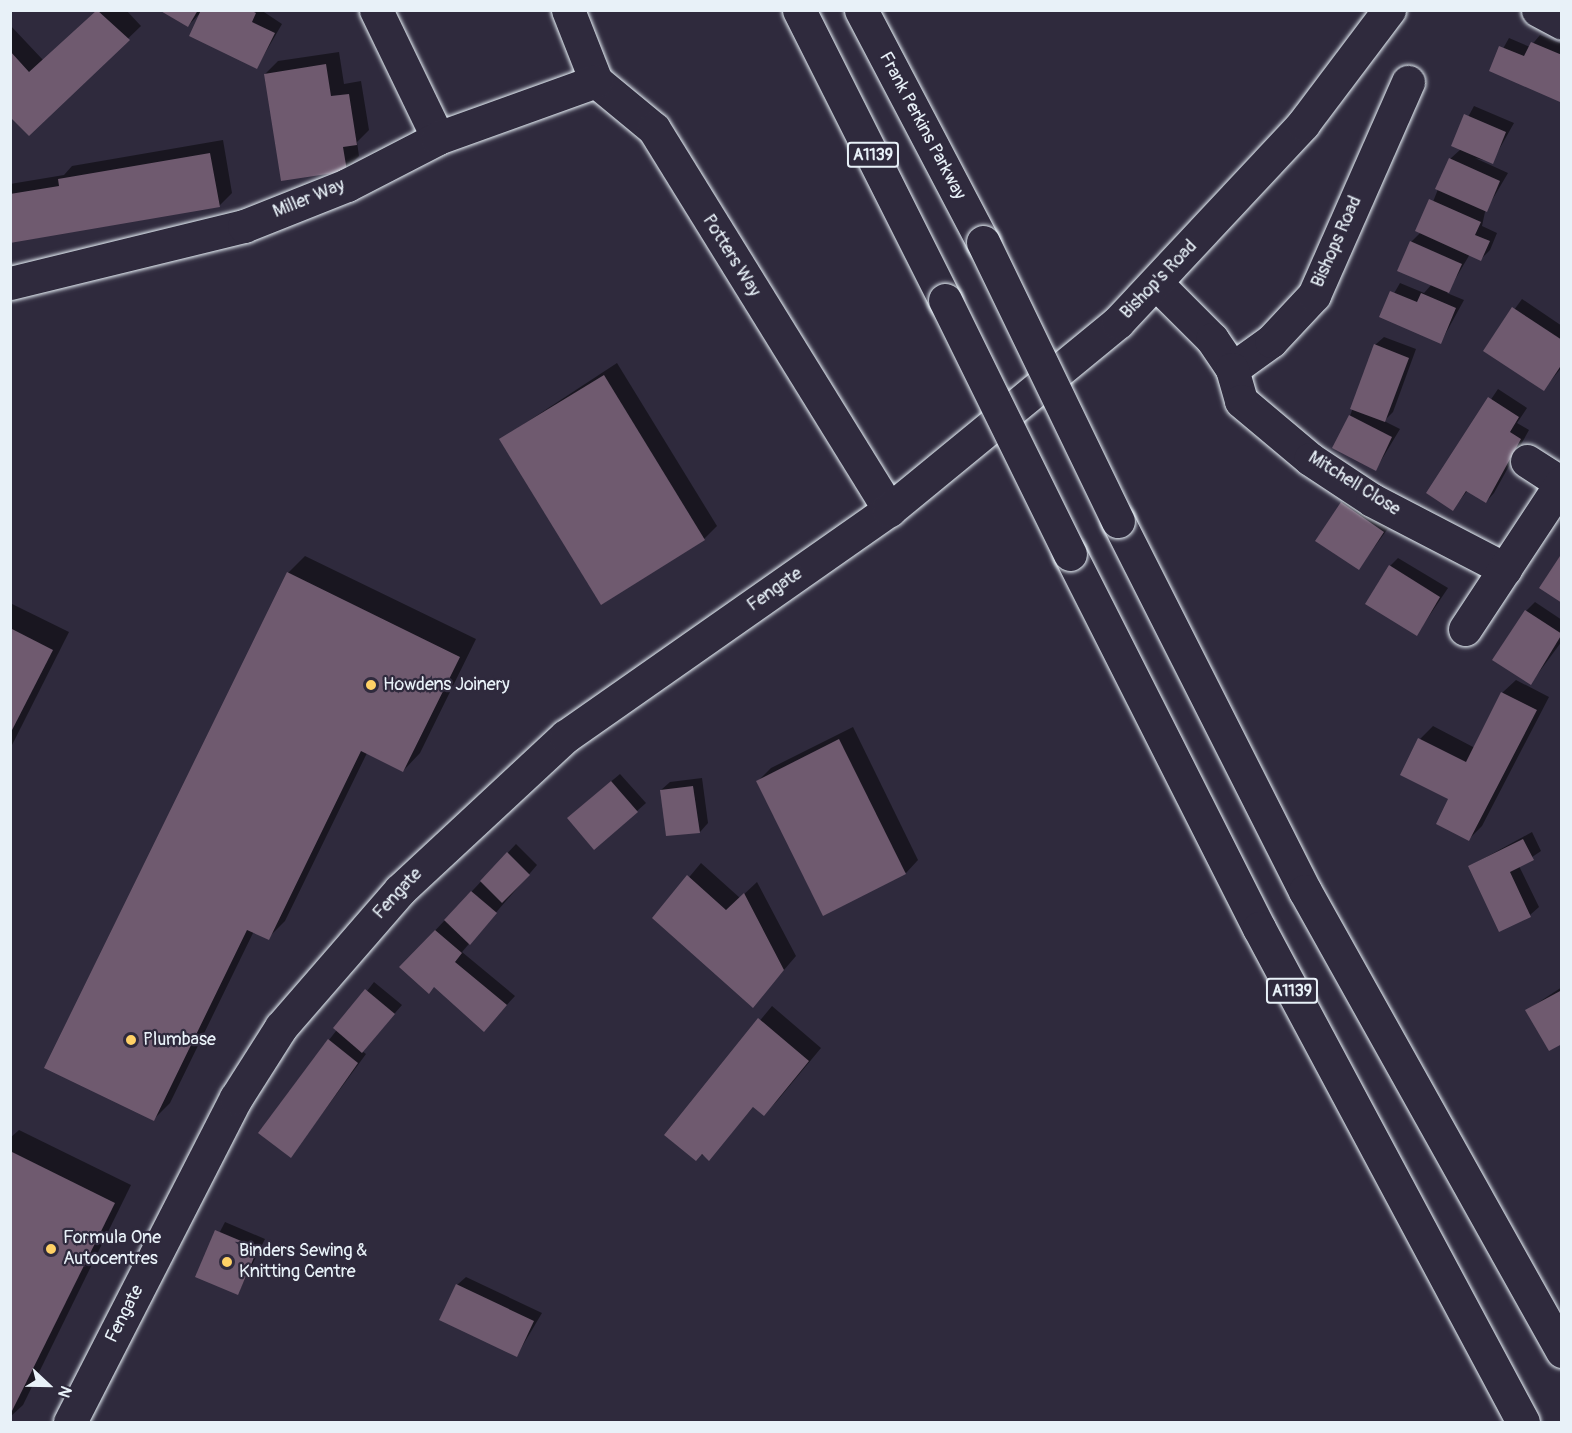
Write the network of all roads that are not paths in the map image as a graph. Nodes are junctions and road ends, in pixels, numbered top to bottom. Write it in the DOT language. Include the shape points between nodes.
graph roads {
  1 [pos="376,10"];
  2 [pos="568,10"];
  3 [pos="799,10"];
  4 [pos="861,10"];
  5 [pos="1389,10"];
  6 [pos="1538,10"];
  7 [pos="1562,23"];
  8 [pos="596,81"];
  9 [pos="1408,82"];
  10 [pos="438,138"];
  11 [pos="10,283"];
  12 [pos="1157,284"];
  13 [pos="1232,369"];
  14 [pos="1527,461"];
  15 [pos="1561,482"];
  16 [pos="889,510"];
  17 [pos="1505,569"];
  18 [pos="1466,629"];
  19 [pos="1562,1351"];
  20 [pos="70,1422"];
  21 [pos="1523,1422"];
  1 -- 10 [label="main road"];
  2 -- 8 [label="main road, Potters Way"];
  3 -- 21 [label="main road, A1139, bridge" via="1259,928"];
  4 -- 19 [label="main road, Frank Perkins Parkway, bridge" via="983,242 1118,521 1305,891"];
  5 -- 12 [label="main road, Bishop's Road" via="1303,124"];
  6 -- 7 [label="main road"];
  8 -- 10 [label="main road, Miller Way"];
  8 -- 16 [label="main road, Potters Way" via="654,129"];
  9 -- 13 [label="main road, Bishops Road" via="1314,295 1271,341"];
  10 -- 11 [label="main road, Miller Way" via="347,185 244,226"];
  12 -- 13 [label="main road" via="1212,339"];
  12 -- 16 [label="main road, Bishop's Road" via="1118,322"];
  13 -- 17 [label="main road, Mitchell Close" via="1241,401 1310,459 1372,500"];
  14 -- 15 [label="main road"];
  15 -- 17 [label="main road"];
  16 -- 20 [label="main road, Fengate" via="566,736 400,890 281,1027 236,1098"];
  17 -- 18 [label="main road"];
}
